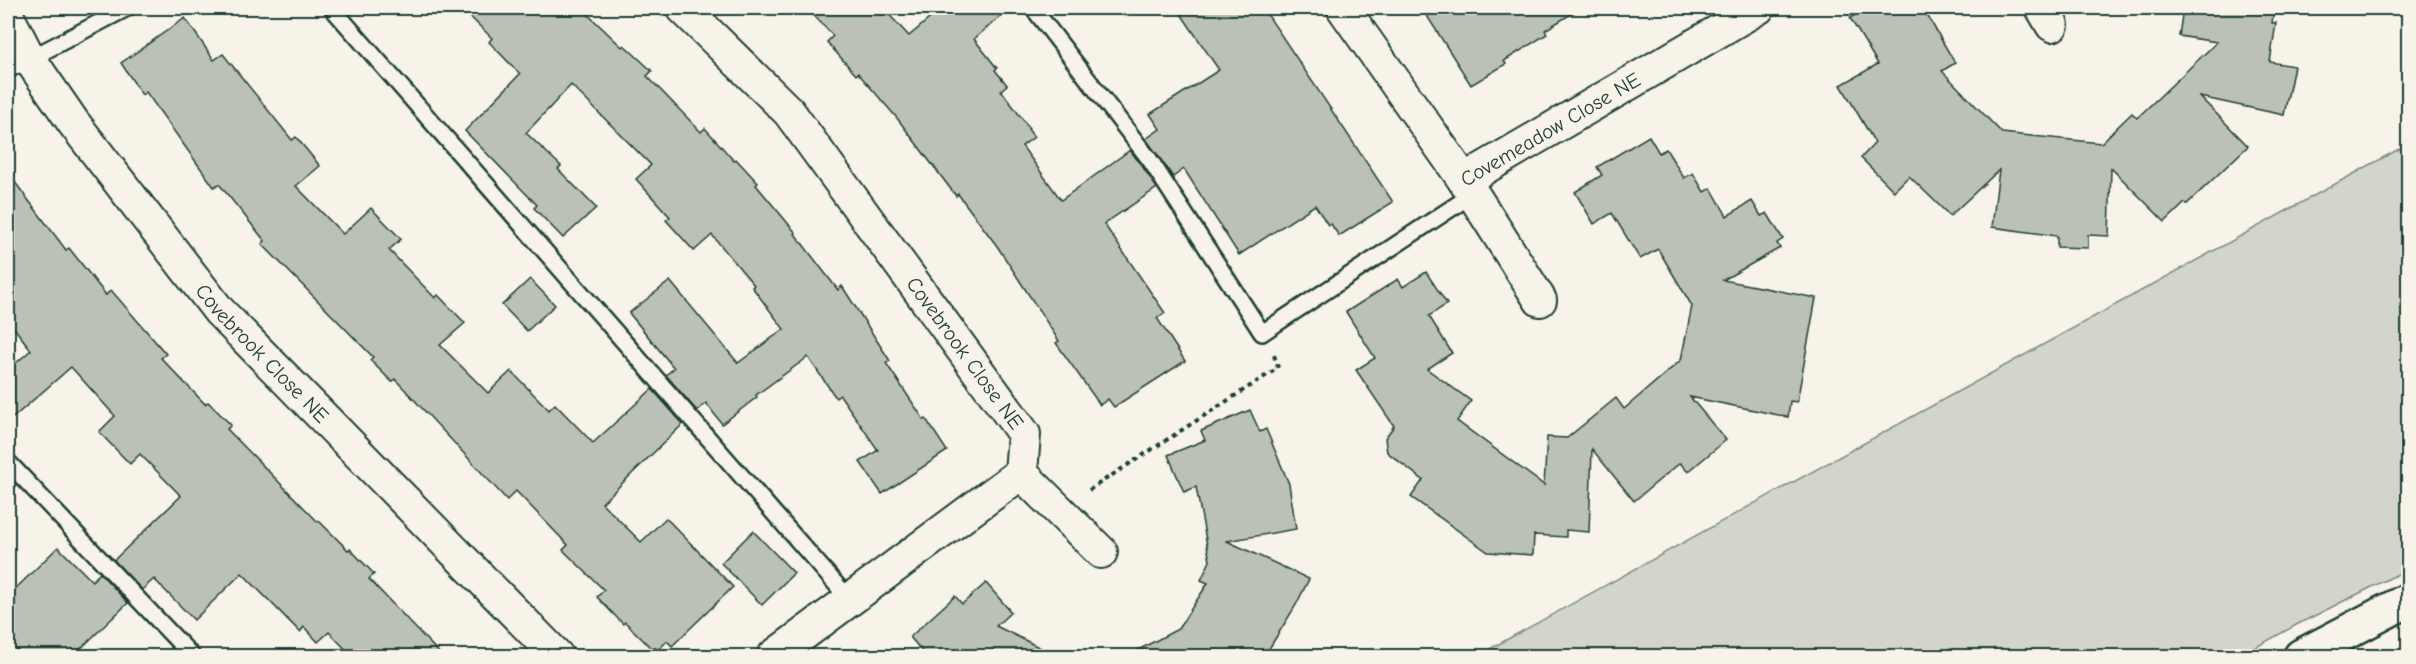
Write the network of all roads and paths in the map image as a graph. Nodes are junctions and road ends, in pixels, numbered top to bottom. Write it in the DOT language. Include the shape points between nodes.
graph roads {
  1 [pos="127,8"];
  2 [pos="332,8"];
  3 [pos="683,8"];
  4 [pos="1032,8"];
  5 [pos="1343,8"];
  6 [pos="1758,8"];
  7 [pos="8,17"];
  8 [pos="18,64"];
  9 [pos="1468,187"];
  10 [pos="1540,300"];
  11 [pos="1283,348"];
  12 [pos="8,462"];
  13 [pos="1021,473"];
  14 [pos="1058,511"];
  15 [pos="1101,552"];
  16 [pos="849,599"];
  17 [pos="2409,600"];
  18 [pos="192,657"];
  19 [pos="557,657"];
  20 [pos="774,657"];
  21 [pos="2301,657"];
  1 -- 8 [label="lane"];
  2 -- 16 [label="lane"];
  3 -- 13 [label="street, Covebrook Close NE" via="789,112 1024,434"];
  4 -- 9 [label="lane" via="1150,160 1262,333"];
  5 -- 9 [label="street, Covemeadow Close NE"];
  6 -- 9 [label="street, Covemeadow Close NE"];
  7 -- 8 [label="street, Covebrook Close NE"];
  8 -- 19 [label="street, Covebrook Close NE" via="73,122 219,311"];
  9 -- 10 [label="street"];
  11 -- 14 [label="path" via="1273,354 1278,368"];
  12 -- 18 [label="lane"];
  13 -- 14 [label="street"];
  13 -- 16 [label="street"];
  14 -- 15 [label="street"];
  16 -- 20 [label="street"];
  17 -- 21 [label="highway"];
}
